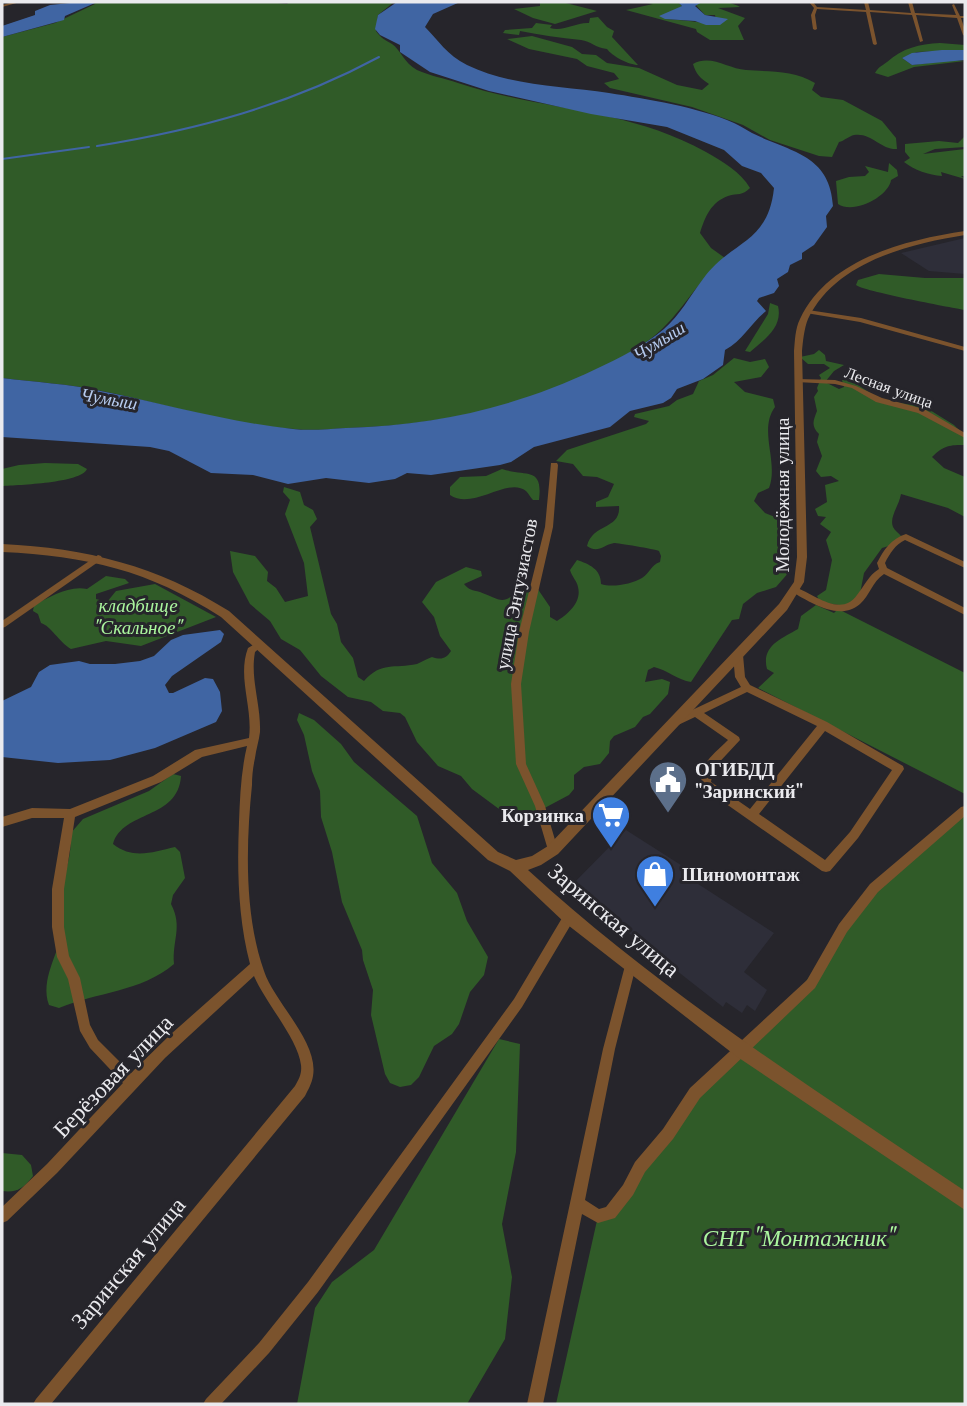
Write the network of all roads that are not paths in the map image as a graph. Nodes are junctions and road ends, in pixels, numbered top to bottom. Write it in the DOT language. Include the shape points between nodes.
graph roads {
  1 [pos="18,2"];
  2 [pos="811,2"];
  3 [pos="866,2"];
  4 [pos="910,2"];
  5 [pos="954,5"];
  6 [pos="2,6"];
  7 [pos="816,8"];
  8 [pos="869,11"];
  9 [pos="915,14"];
  10 [pos="958,17"];
  11 [pos="965,17"];
  12 [pos="815,29"];
  13 [pos="965,35"];
  14 [pos="922,41"];
  15 [pos="875,44"];
  16 [pos="965,233"];
  17 [pos="808,312"];
  18 [pos="965,349"];
  19 [pos="798,380"];
  20 [pos="965,436"];
  21 [pos="554,465"];
  22 [pos="2,548"];
  23 [pos="98,558"];
  24 [pos="965,565"];
  25 [pos="884,570"];
  26 [pos="796,590"];
  27 [pos="965,612"];
  28 [pos="2,625"];
  29 [pos="258,645"];
  30 [pos="738,655"];
  31 [pos="747,688"];
  32 [pos="697,713"];
  33 [pos="676,722"];
  34 [pos="824,725"];
  35 [pos="253,741"];
  36 [pos="965,810"];
  37 [pos="70,814"];
  38 [pos="751,816"];
  39 [pos="2,822"];
  40 [pos="553,850"];
  41 [pos="515,867"];
  42 [pos="569,917"];
  43 [pos="256,966"];
  44 [pos="630,966"];
  45 [pos="742,1050"];
  46 [pos="131,1082"];
  47 [pos="965,1201"];
  48 [pos="579,1203"];
  49 [pos="2,1216"];
  50 [pos="41,1404"];
  51 [pos="211,1404"];
  52 [pos="535,1404"];
  1 -- 6 [label="street"];
  2 -- 7 [label="street"];
  3 -- 8 [label="street"];
  4 -- 9 [label="street"];
  5 -- 10 [label="street"];
  7 -- 8 [label="street"];
  7 -- 12 [label="street"];
  8 -- 9 [label="street"];
  8 -- 15 [label="street"];
  9 -- 10 [label="street"];
  9 -- 14 [label="street"];
  10 -- 11 [label="street"];
  10 -- 13 [label="street"];
  16 -- 17 [label="street, Молодёжная улица" via="923,240 879,255 832,285"];
  17 -- 18 [label="street" via="861,320"];
  17 -- 19 [label="street, Молодёжная улица" via="800,330"];
  19 -- 20 [label="street, Лесная улица" via="854,387 879,400 921,411"];
  19 -- 26 [label="street, Молодёжная улица" via="802,557"];
  21 -- 40 [label="street, улица Энтузиастов" via="549,527 516,684 521,764"];
  22 -- 23 [label="street, Заринская улица"];
  23 -- 28 [label="street"];
  23 -- 29 [label="street, Заринская улица" via="199,596"];
  24 -- 25 [label="street" via="905,537 887,551 881,563"];
  25 -- 26 [label="street" via="873,576 849,608 823,605"];
  25 -- 27 [label="street"];
  26 -- 30 [label="street, Молодёжная улица"];
  29 -- 35 [label="street, Заринская улица" via="251,650 246,674 254,711"];
  29 -- 41 [label="street, Заринская улица" via="493,856"];
  30 -- 31 [label="street" via="740,677"];
  30 -- 33 [label="street, Молодёжная улица"];
  31 -- 32 [label="street"];
  31 -- 34 [label="street"];
  32 -- 33 [label="street"];
  32 -- 38 [label="street" via="735,740 708,766 706,784"];
  33 -- 40 [label="street, Молодёжная улица"];
  34 -- 38 [label="street"];
  34 -- 38 [label="street" via="899,769 855,835 826,867"];
  35 -- 37 [label="street" via="200,753 139,787"];
  35 -- 43 [label="street, Заринская улица" via="244,838 247,919"];
  36 -- 45 [label="street" via="874,888 843,928 811,984"];
  37 -- 39 [label="street" via="48,811"];
  37 -- 46 [label="street" via="58,889 63,957 74,978 84,1027"];
  40 -- 41 [label="street, Молодёжная улица" via="537,861"];
  41 -- 42 [label="street, Заринская улица"];
  42 -- 44 [label="street, Заринская улица"];
  42 -- 51 [label="street" via="518,1003 313,1287"];
  43 -- 46 [label="street, Берёзовая улица"];
  43 -- 50 [label="street, Заринская улица" via="299,1044 308,1076"];
  44 -- 45 [label="street, Заринская улица"];
  44 -- 48 [label="street"];
  45 -- 47 [label="street, Заринская улица"];
  45 -- 48 [label="street" via="695,1093 610,1213 598,1216"];
  46 -- 49 [label="street, Берёзовая улица" via="54,1169"];
  48 -- 52 [label="street"];
}
